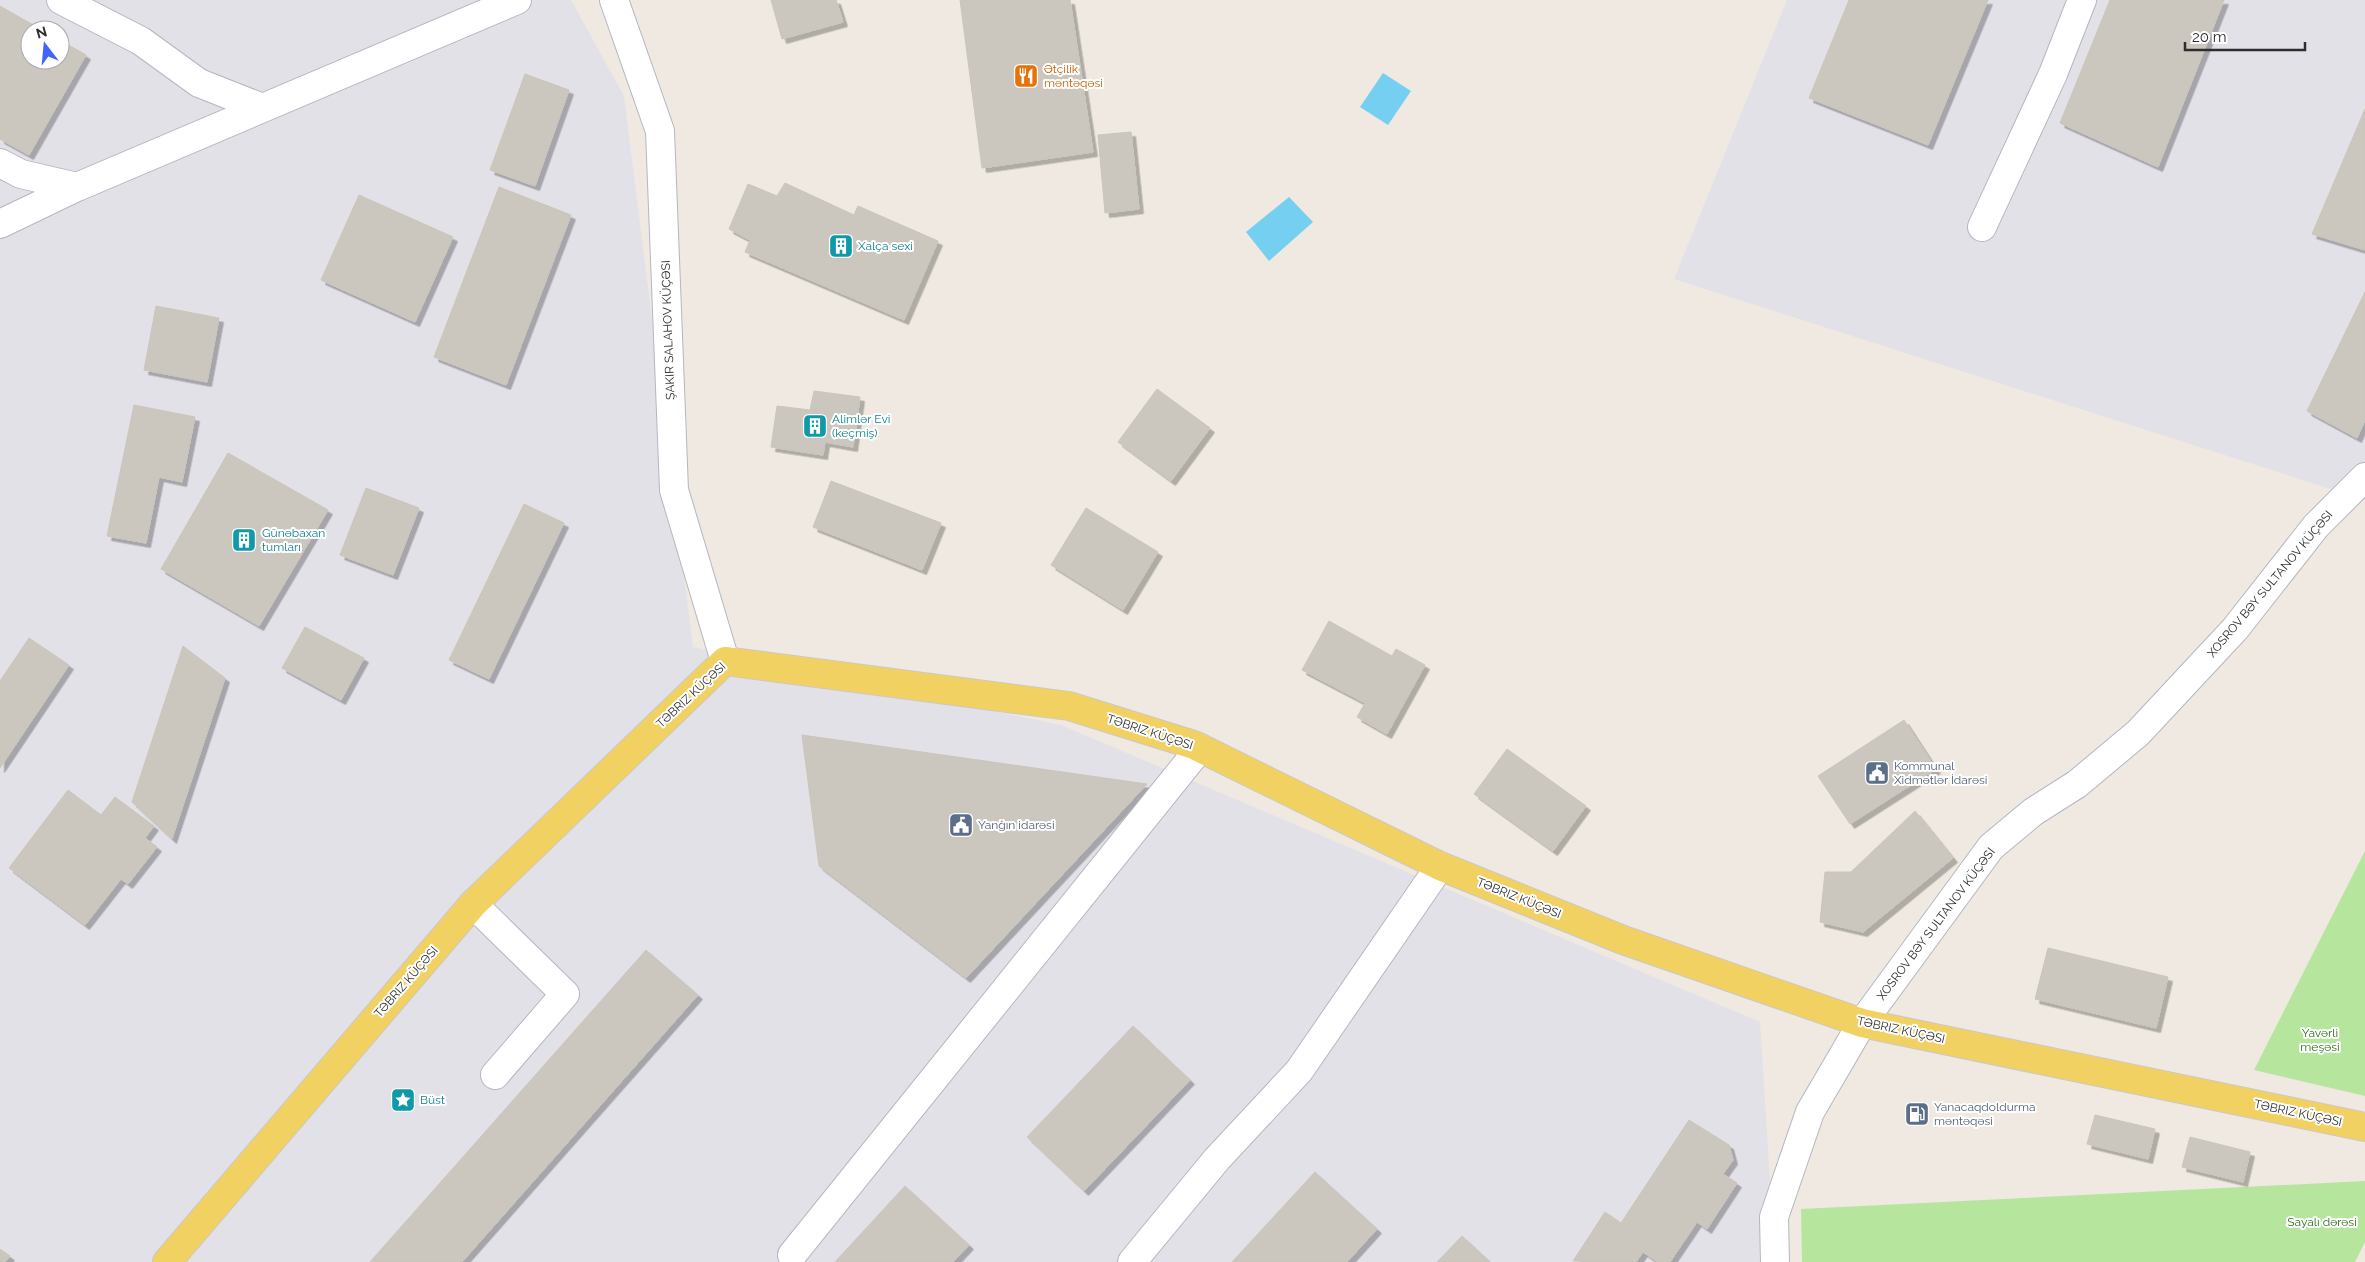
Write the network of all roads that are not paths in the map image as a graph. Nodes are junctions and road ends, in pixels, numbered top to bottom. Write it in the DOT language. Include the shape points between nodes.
graph roads {
  1 [pos="61,0"];
  2 [pos="517,0"];
  3 [pos="614,0"];
  4 [pos="2082,0"];
  5 [pos="260,108"];
  6 [pos="0,163"];
  7 [pos="77,186"];
  8 [pos="0,224"];
  9 [pos="1982,227"];
  10 [pos="2365,477"];
  11 [pos="725,661"];
  12 [pos="1200,748"];
  13 [pos="1440,866"];
  14 [pos="473,904"];
  15 [pos="1862,1023"];
  16 [pos="495,1075"];
  17 [pos="2365,1127"];
  18 [pos="792,1256"];
  19 [pos="167,1262"];
  20 [pos="1132,1262"];
  21 [pos="1775,1262"];
  1 -- 5 [label="street" via="141,41 199,83"];
  2 -- 5 [label="street"];
  3 -- 11 [label="street, ŞAKIR SALAHOV KÜÇƏSI" via="660,131 674,490"];
  4 -- 9 [label="street" via="2053,74"];
  5 -- 7 [label="street"];
  6 -- 7 [label="street" via="21,174"];
  7 -- 8 [label="street"];
  10 -- 15 [label="street, XOSROV BƏY SULTANOV KÜÇƏSI" via="2316,526 2235,629 2138,734 1991,847"];
  11 -- 12 [label="main road, TƏBRIZ KÜÇƏSI" via="1069,706"];
  11 -- 14 [label="main road, TƏBRIZ KÜÇƏSI"];
  12 -- 13 [label="main road, TƏBRIZ KÜÇƏSI"];
  12 -- 18 [label="street"];
  13 -- 15 [label="main road, TƏBRIZ KÜÇƏSI" via="1623,940"];
  13 -- 20 [label="street" via="1299,1071 1217,1159"];
  14 -- 16 [label="street" via="565,994"];
  14 -- 19 [label="main road, TƏBRIZ KÜÇƏSI"];
  15 -- 17 [label="main road, TƏBRIZ KÜÇƏSI"];
  15 -- 21 [label="street, XOSROV BƏY SULTANOV KÜÇƏSI" via="1810,1112 1774,1216"];
}
